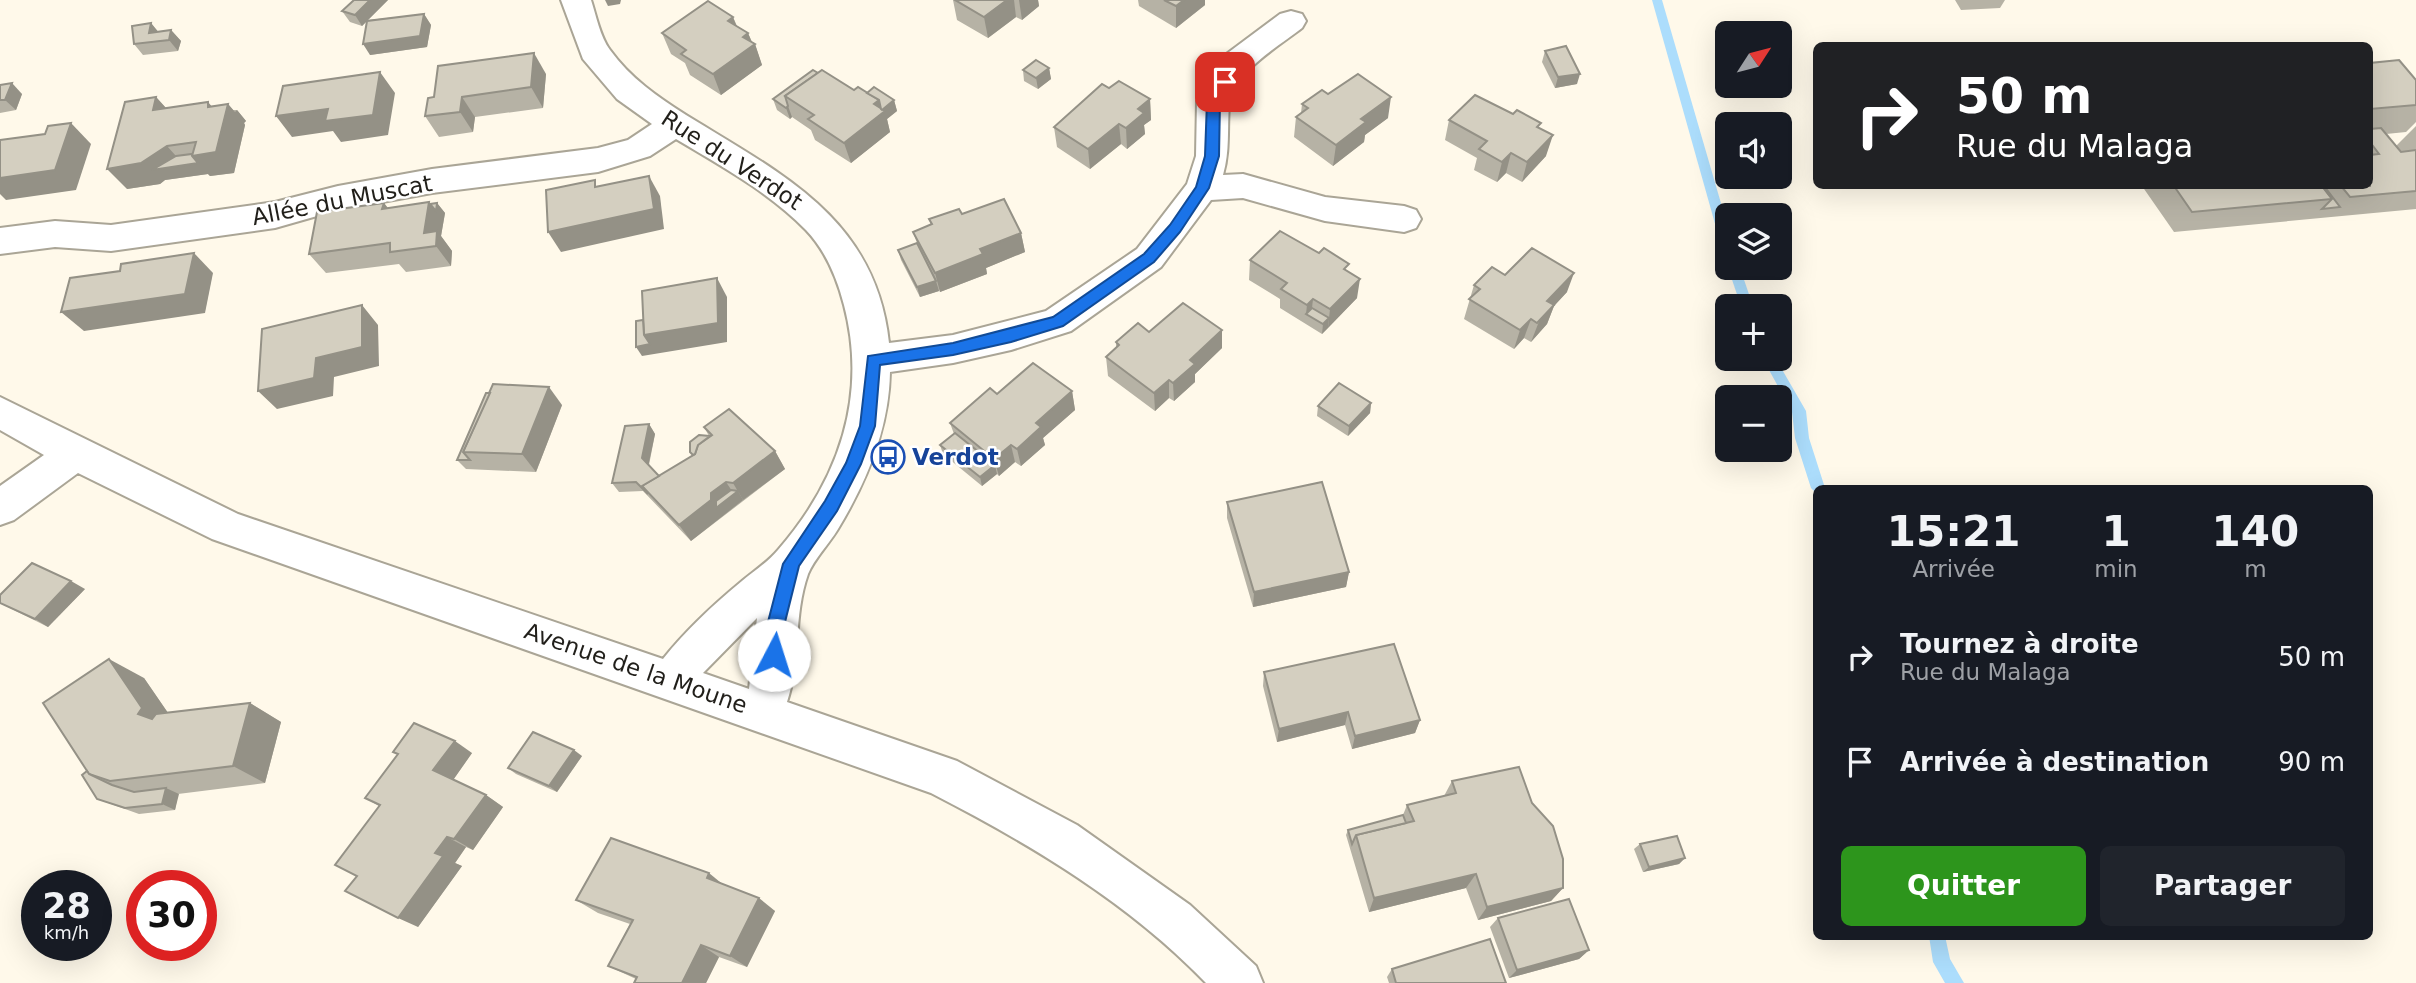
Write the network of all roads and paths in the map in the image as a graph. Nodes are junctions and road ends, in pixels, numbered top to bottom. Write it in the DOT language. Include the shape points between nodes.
graph roads {
  1 [pos="576,0"];
  2 [pos="1291,21"];
  3 [pos="676,123"];
  4 [pos="1202,188"];
  5 [pos="1404,219"];
  6 [pos="0,241"];
  7 [pos="873,360"];
  8 [pos="0,412"];
  9 [pos="75,454"];
  10 [pos="0,508"];
  11 [pos="791,564"];
  12 [pos="672,680"];
  13 [pos="762,711"];
  14 [pos="1239,983"];
  1 -- 3 [label="street, Rue du Verdot" via="582,28 603,65 625,88"];
  2 -- 4 [label="street" via="1236,63 1213,101 1212,156"];
  3 -- 6 [label="street, Allée du Muscat" via="639,148 598,160 432,181 275,215 136,235 55,234"];
  3 -- 7 [label="street, Rue du Verdot" via="768,179 817,217 842,248 859,282"];
  4 -- 5 [label="street" via="1243,186 1325,208"];
  4 -- 7 [label="street" via="1149,258 1058,321 953,349"];
  7 -- 11 [label="street, Rue du Verdot" via="868,426 853,464"];
  8 -- 9 [label="street, Avenue de la Moune"];
  9 -- 10 [label="street"];
  9 -- 12 [label="street, Avenue de la Moune" via="226,527"];
  11 -- 12 [label="street, Rue du Verdot" via="697,645"];
  11 -- 13 [label="street, Rue du Verdot" via="776,622 771,687"];
  12 -- 13 [label="street, Avenue de la Moune"];
  13 -- 14 [label="street, Avenue de la Moune" via="942,776 1001,805 1110,873"];
}
